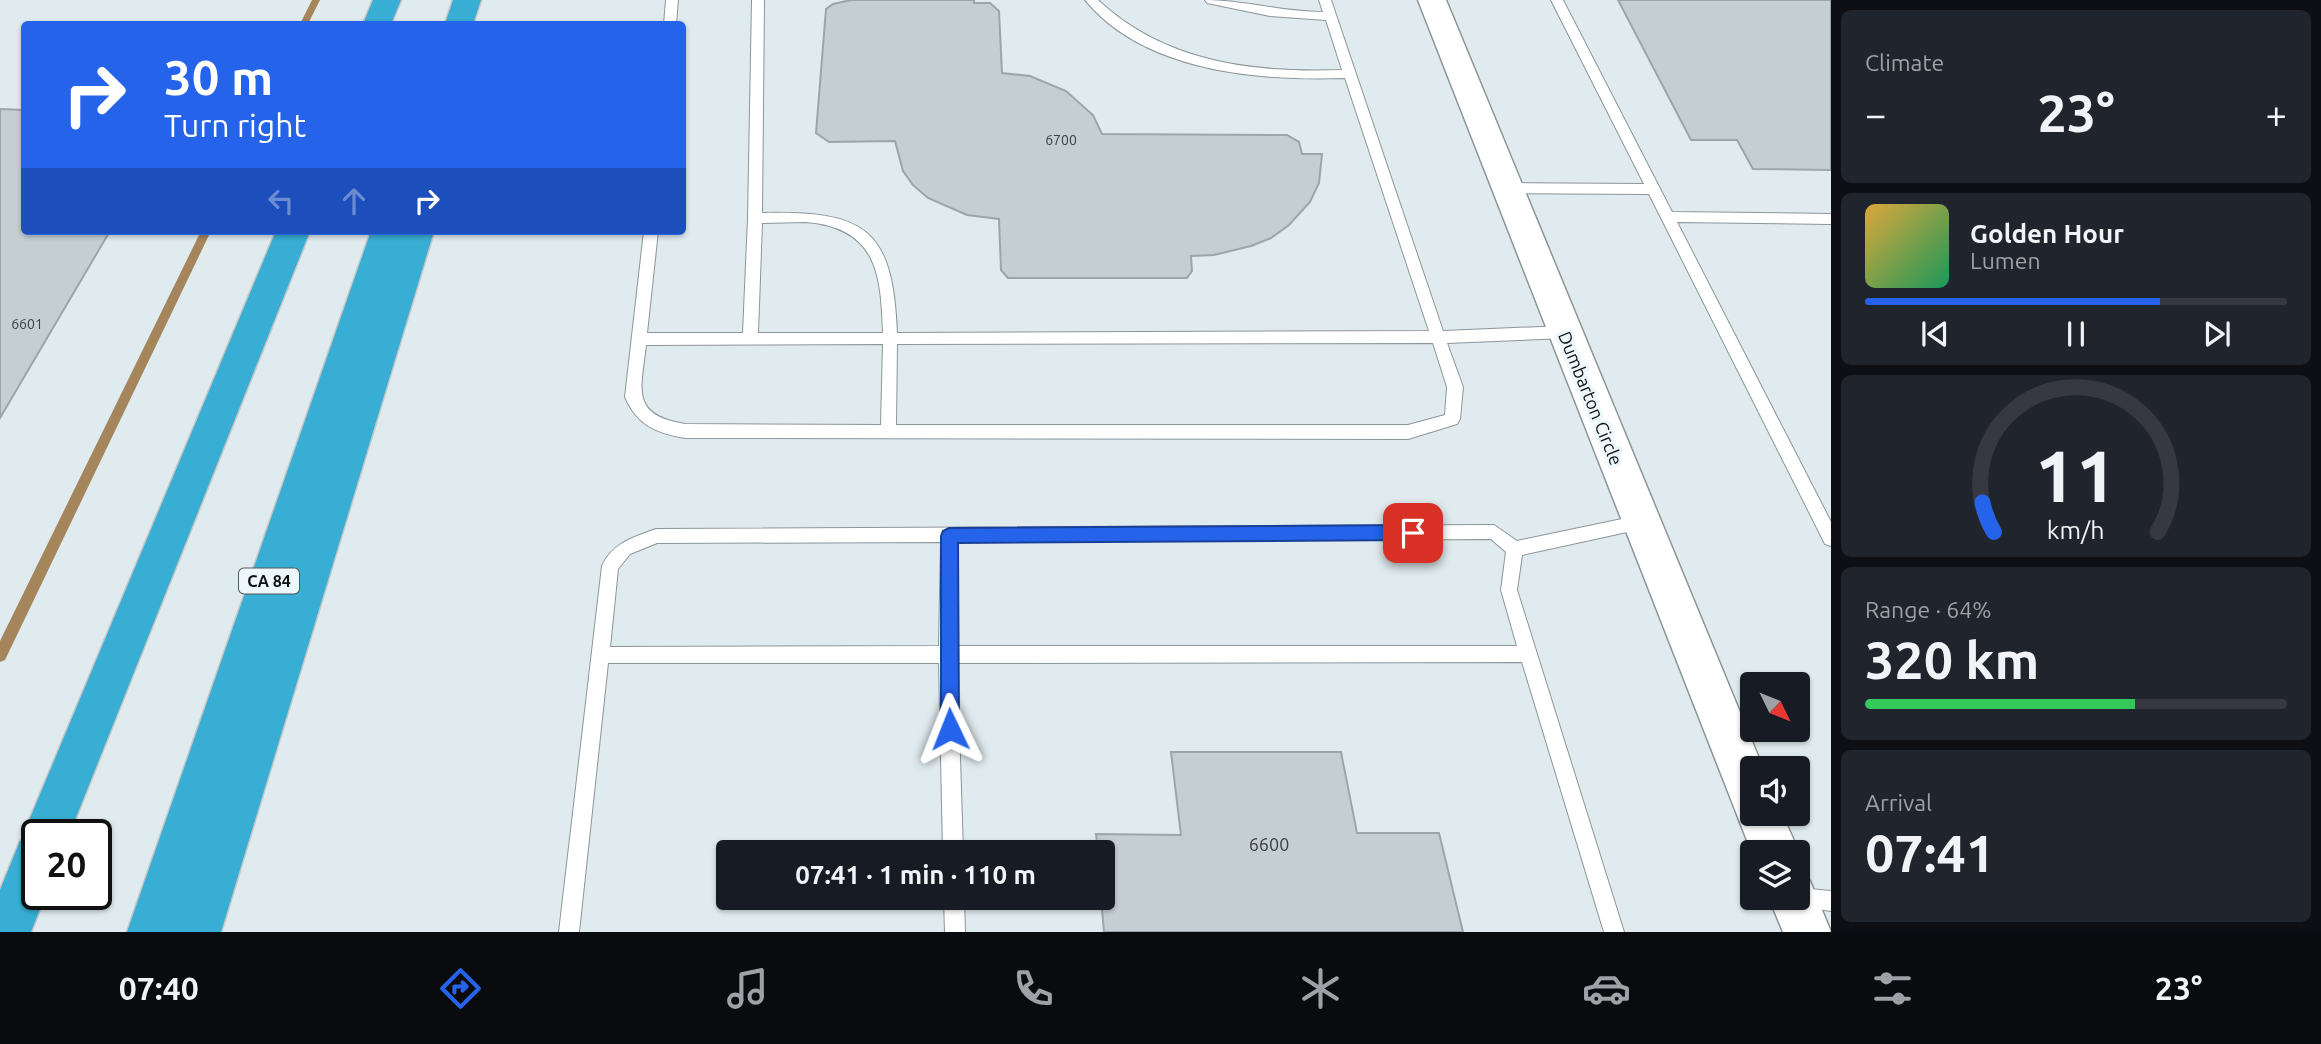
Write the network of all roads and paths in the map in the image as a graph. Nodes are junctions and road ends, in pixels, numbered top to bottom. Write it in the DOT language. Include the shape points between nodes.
graph roads {
  1 [pos="387,0"];
  2 [pos="467,0"];
  3 [pos="490,0"];
  4 [pos="672,0"];
  5 [pos="758,0"];
  6 [pos="1091,0"];
  7 [pos="1211,0"];
  8 [pos="1325,0"];
  9 [pos="1432,0"];
  10 [pos="1557,0"];
  11 [pos="1331,16"];
  12 [pos="378,21"];
  13 [pos="460,21"];
  14 [pos="483,21"];
  15 [pos="670,21"];
  16 [pos="1350,74"];
  17 [pos="1506,188"];
  18 [pos="1651,189"];
  19 [pos="1665,217"];
  20 [pos="755,218"];
  21 [pos="1831,219"];
  22 [pos="291,235"];
  23 [pos="387,235"];
  24 [pos="417,235"];
  25 [pos="651,235"];
  26 [pos="1565,332"];
  27 [pos="1439,337"];
  28 [pos="889,338"];
  29 [pos="641,339"];
  30 [pos="750,339"];
  31 [pos="888,431"];
  32 [pos="1641,522"];
  33 [pos="949,536"];
  34 [pos="1831,539"];
  35 [pos="1516,549"];
  36 [pos="1527,654"];
  37 [pos="600,655"];
  38 [pos="948,655"];
  39 [pos="1740,766"];
  40 [pos="53,819"];
  41 [pos="953,840"];
  42 [pos="21,897"];
  43 [pos="1810,899"];
  44 [pos="1831,901"];
  45 [pos="954,910"];
  46 [pos="1798,910"];
  47 [pos="7,932"];
  48 [pos="151,932"];
  49 [pos="197,932"];
  50 [pos="569,932"];
  51 [pos="955,932"];
  52 [pos="1614,932"];
  53 [pos="1807,932"];
  1 -- 12 [label="highway"];
  2 -- 13 [label="highway"];
  3 -- 14 [label="highway"];
  4 -- 15 [label="lane"];
  5 -- 20 [label="lane"];
  6 -- 16 [label="lane" via="1125,29 1175,54 1212,65 1276,75"];
  7 -- 11 [label="lane" via="1285,16"];
  8 -- 11 [label="lane"];
  9 -- 17 [label="street, Dumbarton Circle"];
  10 -- 18 [label="lane"];
  11 -- 16 [label="lane"];
  16 -- 27 [label="lane"];
  17 -- 18 [label="lane"];
  17 -- 26 [label="street, Dumbarton Circle"];
  18 -- 19 [label="lane"];
  19 -- 21 [label="lane"];
  19 -- 34 [label="lane"];
  20 -- 28 [label="lane" via="824,219 855,230 876,250 883,273"];
  20 -- 30 [label="lane"];
  22 -- 40 [label="highway"];
  23 -- 48 [label="highway, CA 84"];
  24 -- 49 [label="highway, CA 84"];
  25 -- 29 [label="lane"];
  26 -- 27 [label="lane"];
  26 -- 32 [label="street, Dumbarton Circle"];
  27 -- 28 [label="lane"];
  27 -- 31 [label="lane" via="1455,387 1452,419 1408,432"];
  28 -- 30 [label="lane"];
  28 -- 31 [label="lane"];
  29 -- 30 [label="lane"];
  29 -- 31 [label="lane" via="633,397 649,422 665,428"];
  32 -- 35 [label="lane"];
  32 -- 39 [label="street, Dumbarton Circle"];
  33 -- 35 [label="lane" via="1494,532"];
  33 -- 37 [label="lane" via="656,536 624,549 610,566"];
  33 -- 38 [label="lane"];
  35 -- 36 [label="lane" via="1509,590"];
  36 -- 38 [label="lane"];
  36 -- 52 [label="lane"];
  37 -- 38 [label="lane"];
  37 -- 50 [label="lane"];
  38 -- 41 [label="lane"];
  42 -- 47 [label="highway"];
  43 -- 44 [label="lane"];
  45 -- 51 [label="lane"];
  46 -- 53 [label="street"];
}
